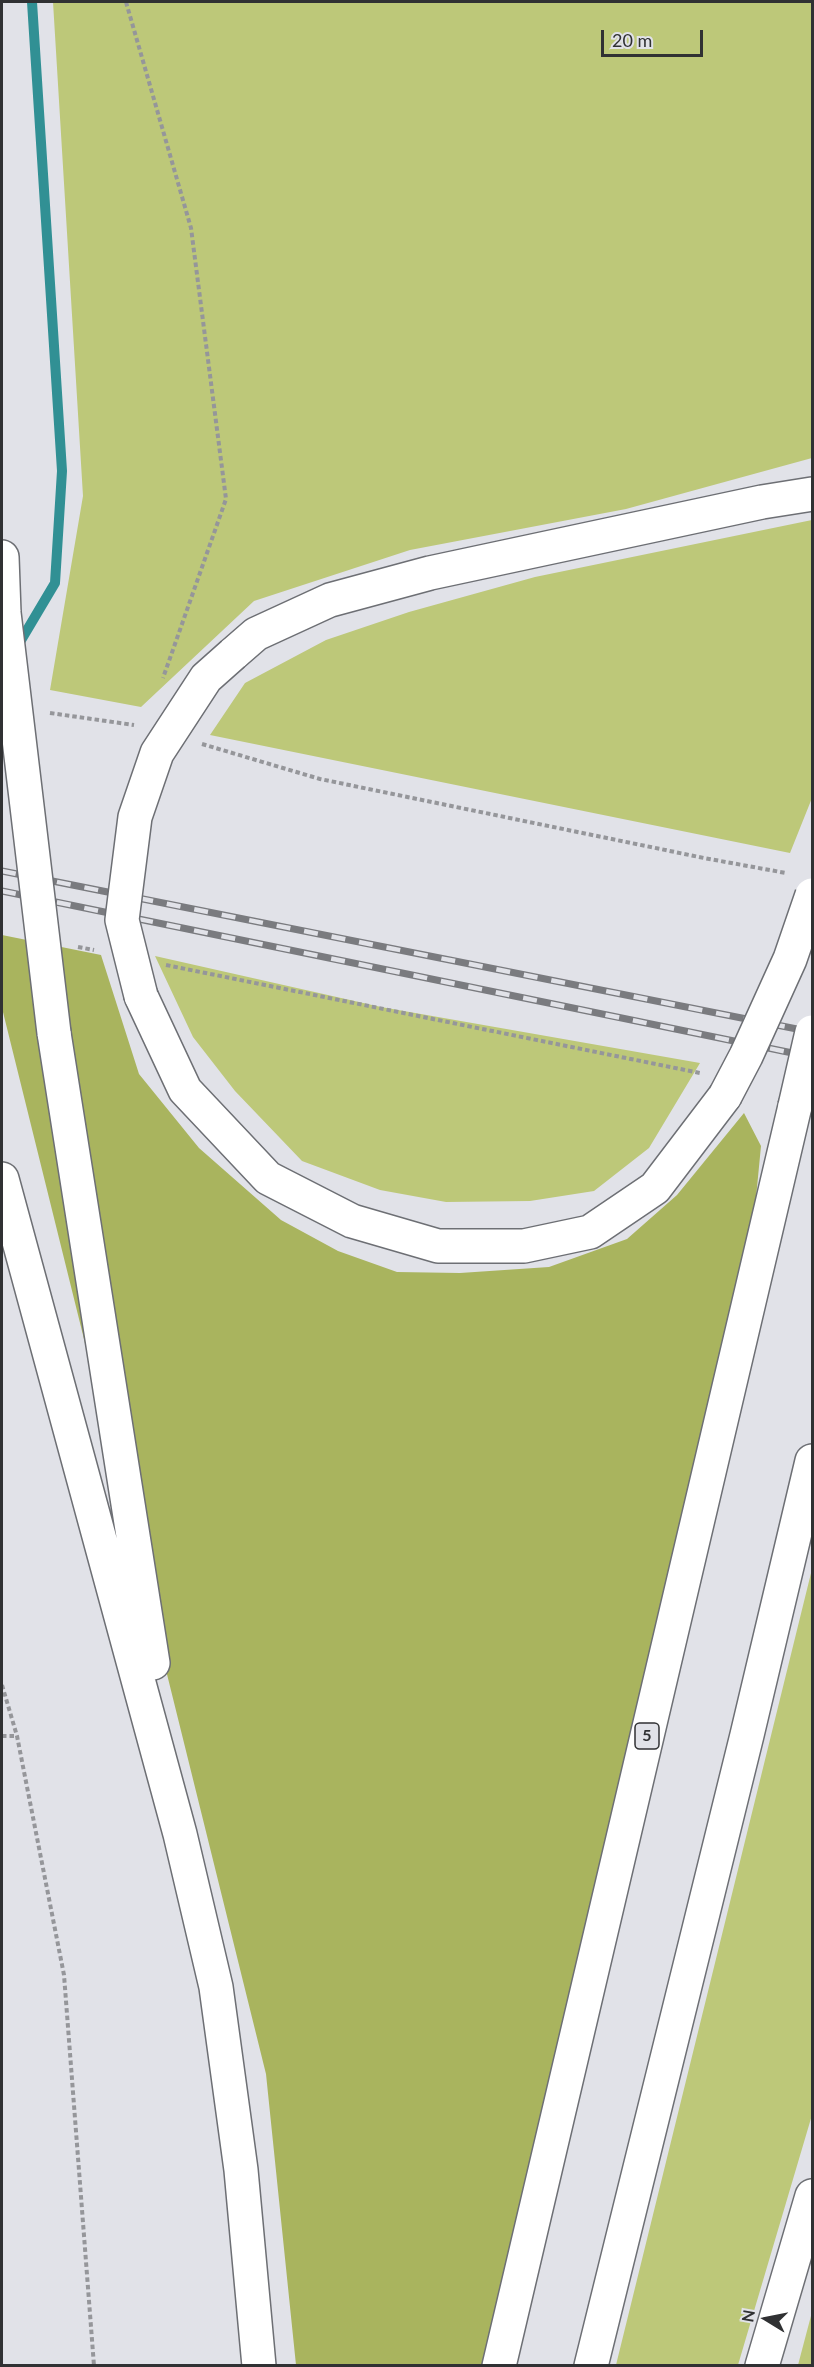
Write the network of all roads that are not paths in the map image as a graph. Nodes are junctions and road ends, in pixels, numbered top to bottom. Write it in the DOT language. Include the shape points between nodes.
graph roads {
  1 [pos="813,494"];
  2 [pos="2,557"];
  3 [pos="802,884"];
  4 [pos="813,1032"];
  5 [pos="2,1179"];
  6 [pos="813,1461"];
  7 [pos="180,1834"];
  8 [pos="813,2196"];
  9 [pos="259,2366"];
  10 [pos="499,2366"];
  11 [pos="591,2366"];
  12 [pos="762,2366"];
  1 -- 3 [label="highway, bridge" via="442,571 330,600 256,634 206,678 157,753 135,817 122,920 141,996 185,1089 268,1178 352,1221 438,1246 524,1246 590,1232 655,1188 716,1085 746,1056 790,959"];
  2 -- 7 [label="highway, bridge" via="4,613 54,1033"];
  4 -- 10 [label="highway, 5, bridge"];
  5 -- 7 [label="highway"];
  6 -- 11 [label="highway"];
  7 -- 9 [label="highway" via="216,1987 241,2170"];
  8 -- 12 [label="highway"];
}
